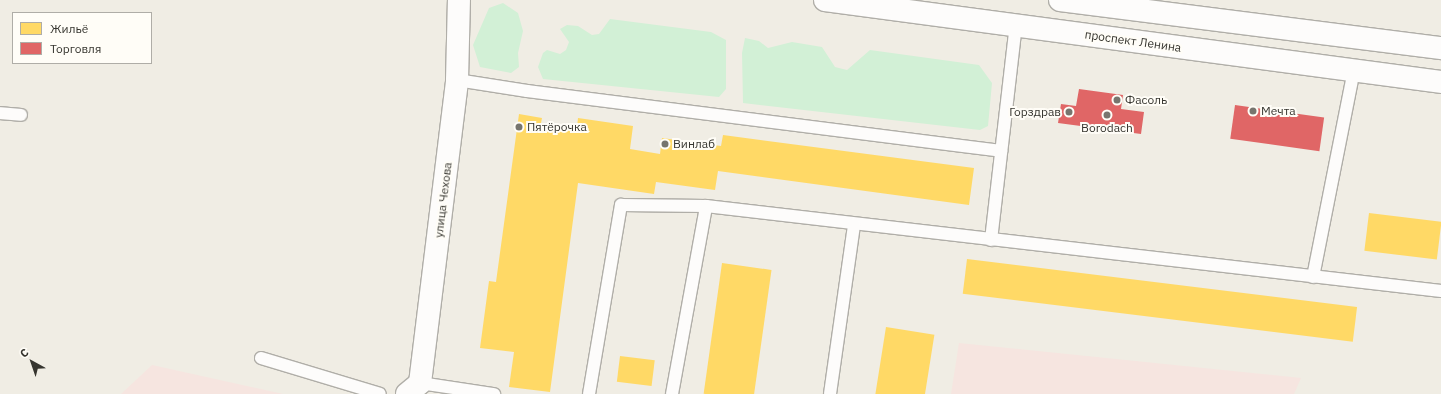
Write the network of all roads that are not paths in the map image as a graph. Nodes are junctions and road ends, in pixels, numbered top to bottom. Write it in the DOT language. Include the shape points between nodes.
graph roads {
  1 [pos="459,0"];
  2 [pos="825,0"];
  3 [pos="1060,0"];
  4 [pos="1016,26"];
  5 [pos="1441,48"];
  6 [pos="1354,70"];
  7 [pos="457,80"];
  8 [pos="1441,82"];
  9 [pos="0,113"];
  10 [pos="21,114"];
  11 [pos="1001,151"];
  12 [pos="706,206"];
  13 [pos="854,225"];
  14 [pos="991,240"];
  15 [pos="1313,277"];
  16 [pos="1441,291"];
  17 [pos="261,358"];
  18 [pos="414,388"];
  19 [pos="380,394"];
  20 [pos="494,394"];
  21 [pos="590,394"];
  22 [pos="672,394"];
  23 [pos="830,394"];
  1 -- 7 [label="main road, улица Чехова"];
  2 -- 4 [label="main road, проспект Ленина"];
  3 -- 5 [label="main road"];
  4 -- 6 [label="main road, проспект Ленина"];
  4 -- 11 [label="lane"];
  6 -- 8 [label="main road, проспект Ленина"];
  6 -- 15 [label="lane"];
  7 -- 11 [label="lane"];
  7 -- 18 [label="main road, улица Чехова"];
  9 -- 10 [label="lane"];
  11 -- 14 [label="lane"];
  12 -- 13 [label="lane"];
  12 -- 21 [label="lane" via="621,205"];
  12 -- 22 [label="lane"];
  13 -- 14 [label="lane"];
  13 -- 23 [label="lane"];
  14 -- 15 [label="lane"];
  15 -- 16 [label="lane"];
  17 -- 19 [label="lane"];
  18 -- 20 [label="lane"];
}
